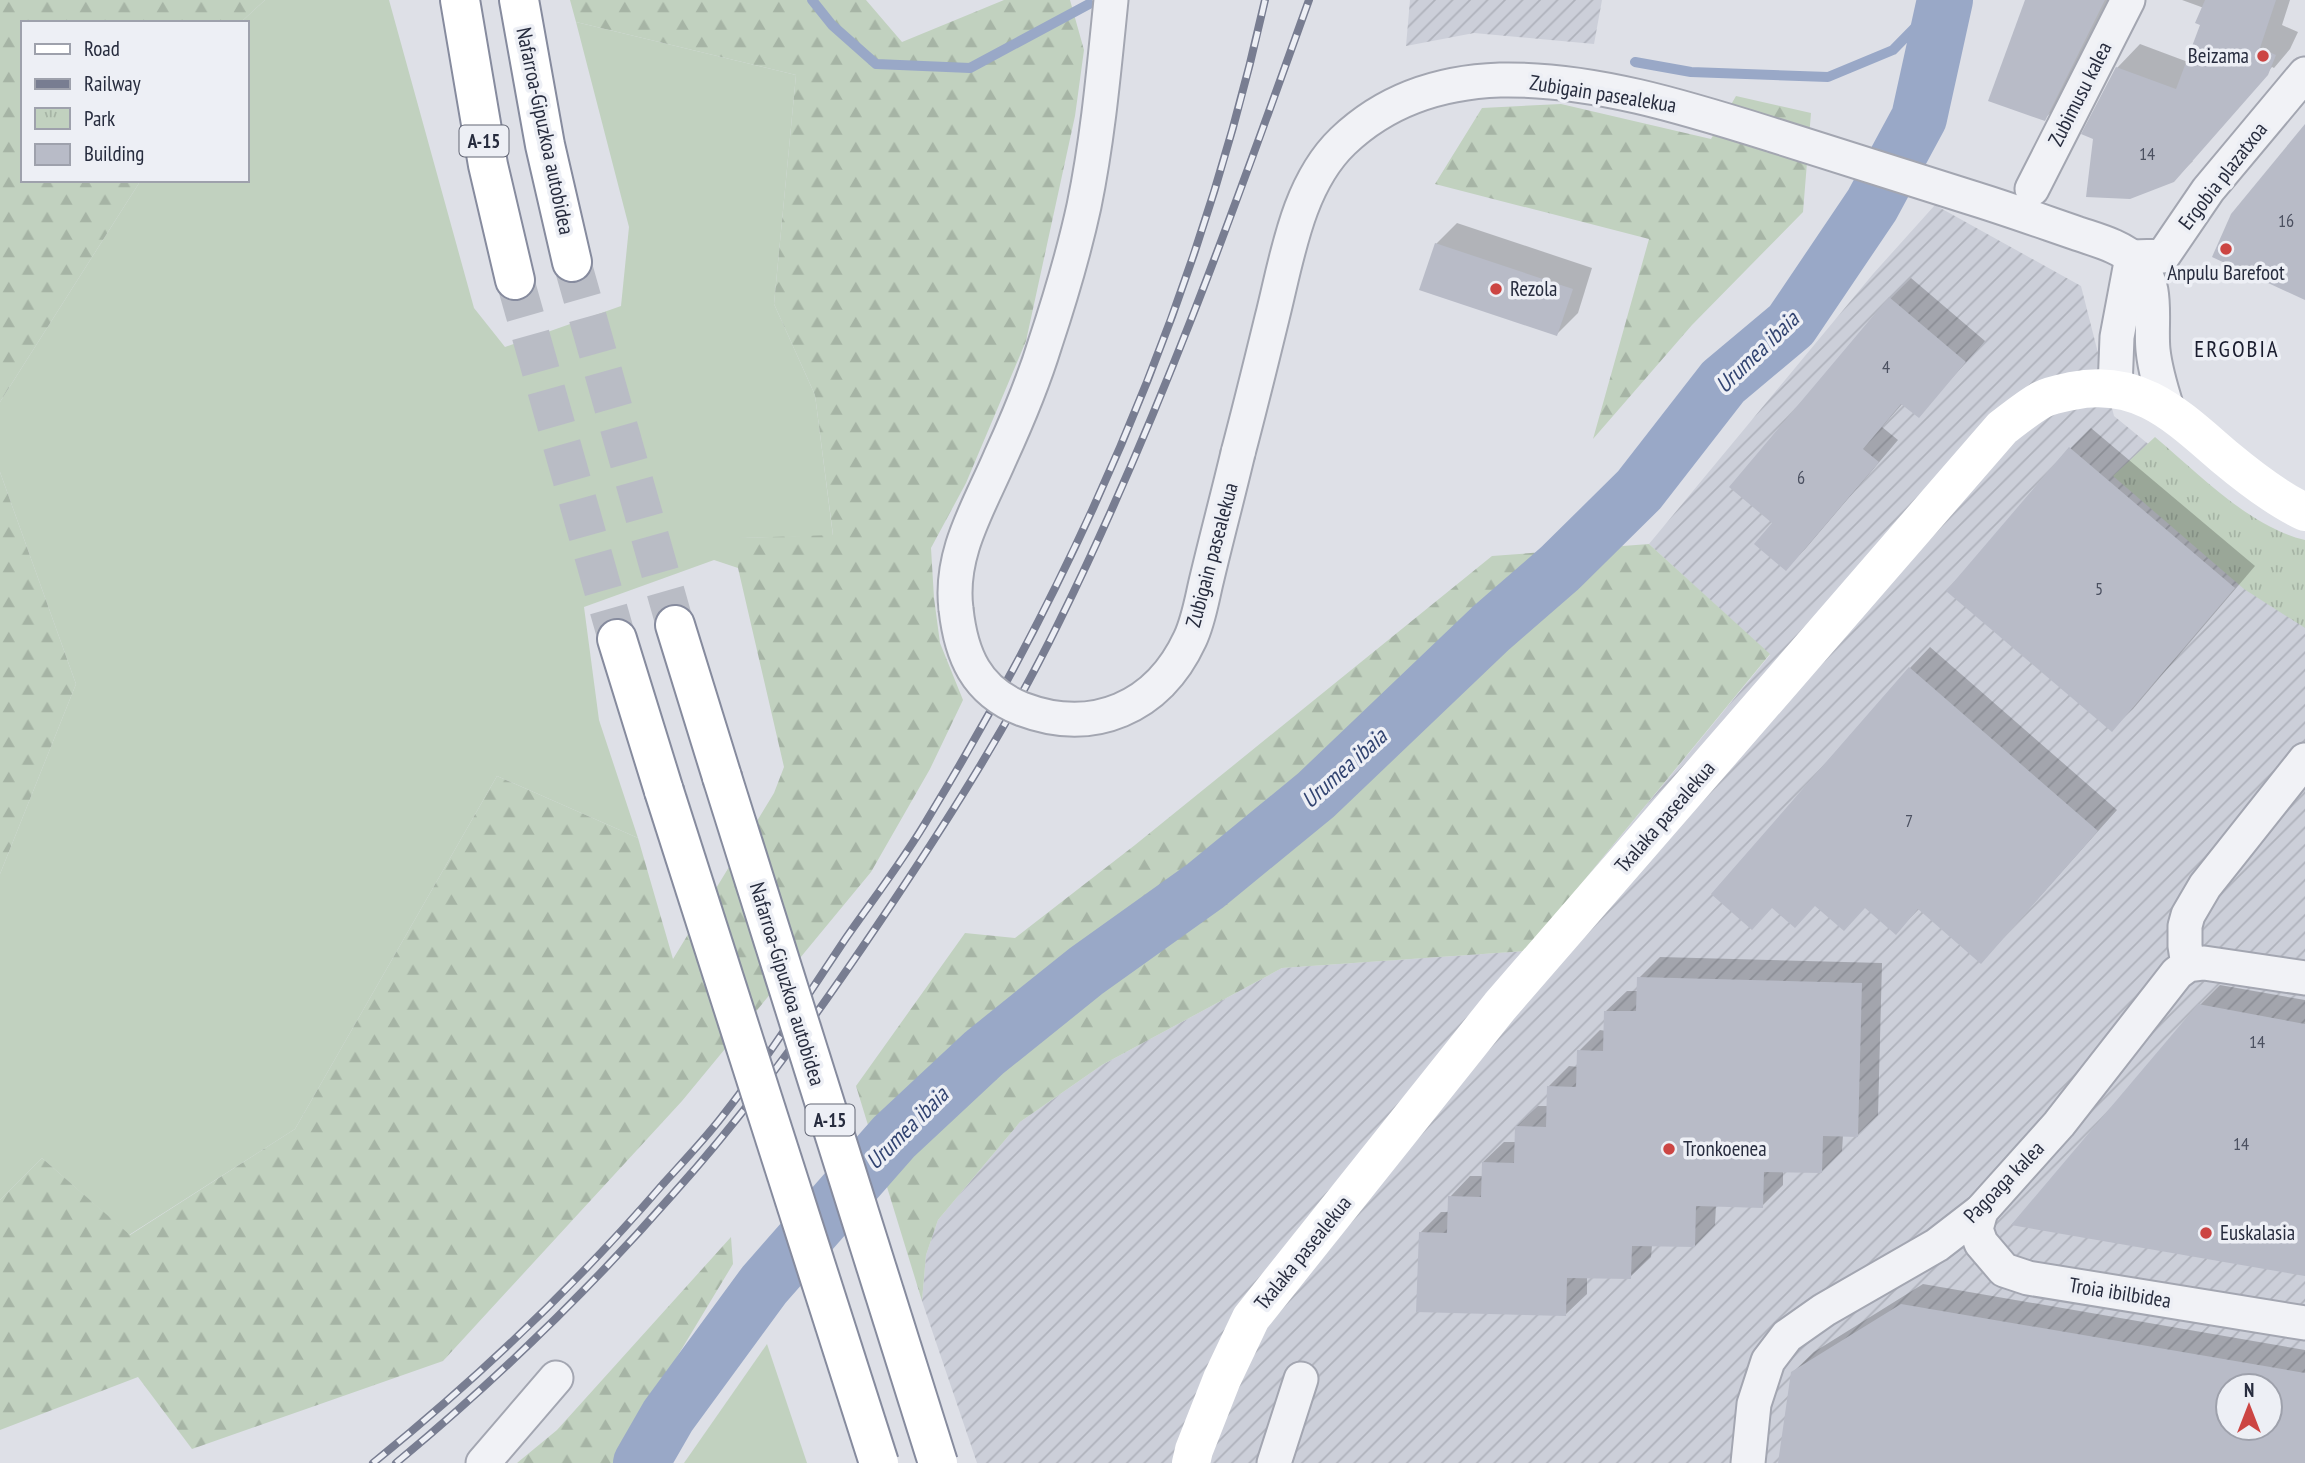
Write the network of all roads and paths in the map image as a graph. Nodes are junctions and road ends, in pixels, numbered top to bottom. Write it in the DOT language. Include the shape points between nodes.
graph roads {
  1 [pos="460,0"];
  2 [pos="519,0"];
  3 [pos="1111,0"];
  4 [pos="2128,0"];
  5 [pos="2305,74"];
  6 [pos="2032,189"];
  7 [pos="2132,257"];
  8 [pos="572,262"];
  9 [pos="514,280"];
  10 [pos="2115,388"];
  11 [pos="2167,408"];
  12 [pos="2255,480"];
  13 [pos="2305,491"];
  14 [pos="2305,512"];
  15 [pos="675,625"];
  16 [pos="617,639"];
  17 [pos="2305,760"];
  18 [pos="2188,965"];
  19 [pos="2305,978"];
  20 [pos="1981,1211"];
  21 [pos="2305,1323"];
  22 [pos="556,1378"];
  23 [pos="1301,1379"];
  24 [pos="483,1463"];
  25 [pos="879,1463"];
  26 [pos="938,1463"];
  27 [pos="1191,1463"];
  28 [pos="1274,1463"];
  29 [pos="1748,1463"];
  1 -- 9 [label="main road, A-15" via="488,165"];
  2 -- 8 [label="main road, Nafarroa-Gipuzkoa autobidea"];
  3 -- 7 [label="street, Zubigain pasealekua, bridge" via="1094,144 1069,264 1027,393 960,551 954,582 958,635 977,675 1006,702 1042,715 1073,720 1104,717 1127,707 1165,678 1189,640 1300,216 1312,186 1341,143 1394,104 1436,88 1518,80 1595,89 1687,108 1991,204"];
  4 -- 6 [label="street, Zubimusu kalea"];
  5 -- 7 [label="street, Ergobia plazatxoa" via="2208,190 2163,256"];
  7 -- 10 [label="street" via="2117,337"];
  7 -- 11 [label="street" via="2150,287 2153,352"];
  10 -- 11 [label="main road, Txalaka pasealekua"];
  10 -- 27 [label="main road, Txalaka pasealekua" via="2090,387 2042,399 2002,428 1500,1006 1251,1318"];
  11 -- 12 [label="main road, Txalaka pasealekua"];
  12 -- 13 [label="main road, Txalaka pasealekua"];
  12 -- 14 [label="main road, Txalaka pasealekua"];
  15 -- 26 [label="main road, Nafarroa-Gipuzkoa autobidea / A-15, bridge"];
  16 -- 25 [label="main road, A-15, bridge"];
  17 -- 18 [label="street" via="2205,886 2188,915"];
  18 -- 19 [label="street" via="2204,963"];
  18 -- 20 [label="street, Pagoaga kalea" via="2164,988 2059,1124"];
  20 -- 21 [label="street, Troia ibilbidea" via="1976,1229 1981,1243 2004,1270 2028,1278"];
  20 -- 29 [label="street, Pagoaga kalea" via="1937,1245 1787,1336 1768,1362 1754,1404"];
  22 -- 24 [label="street"];
  23 -- 28 [label="street"];
}
